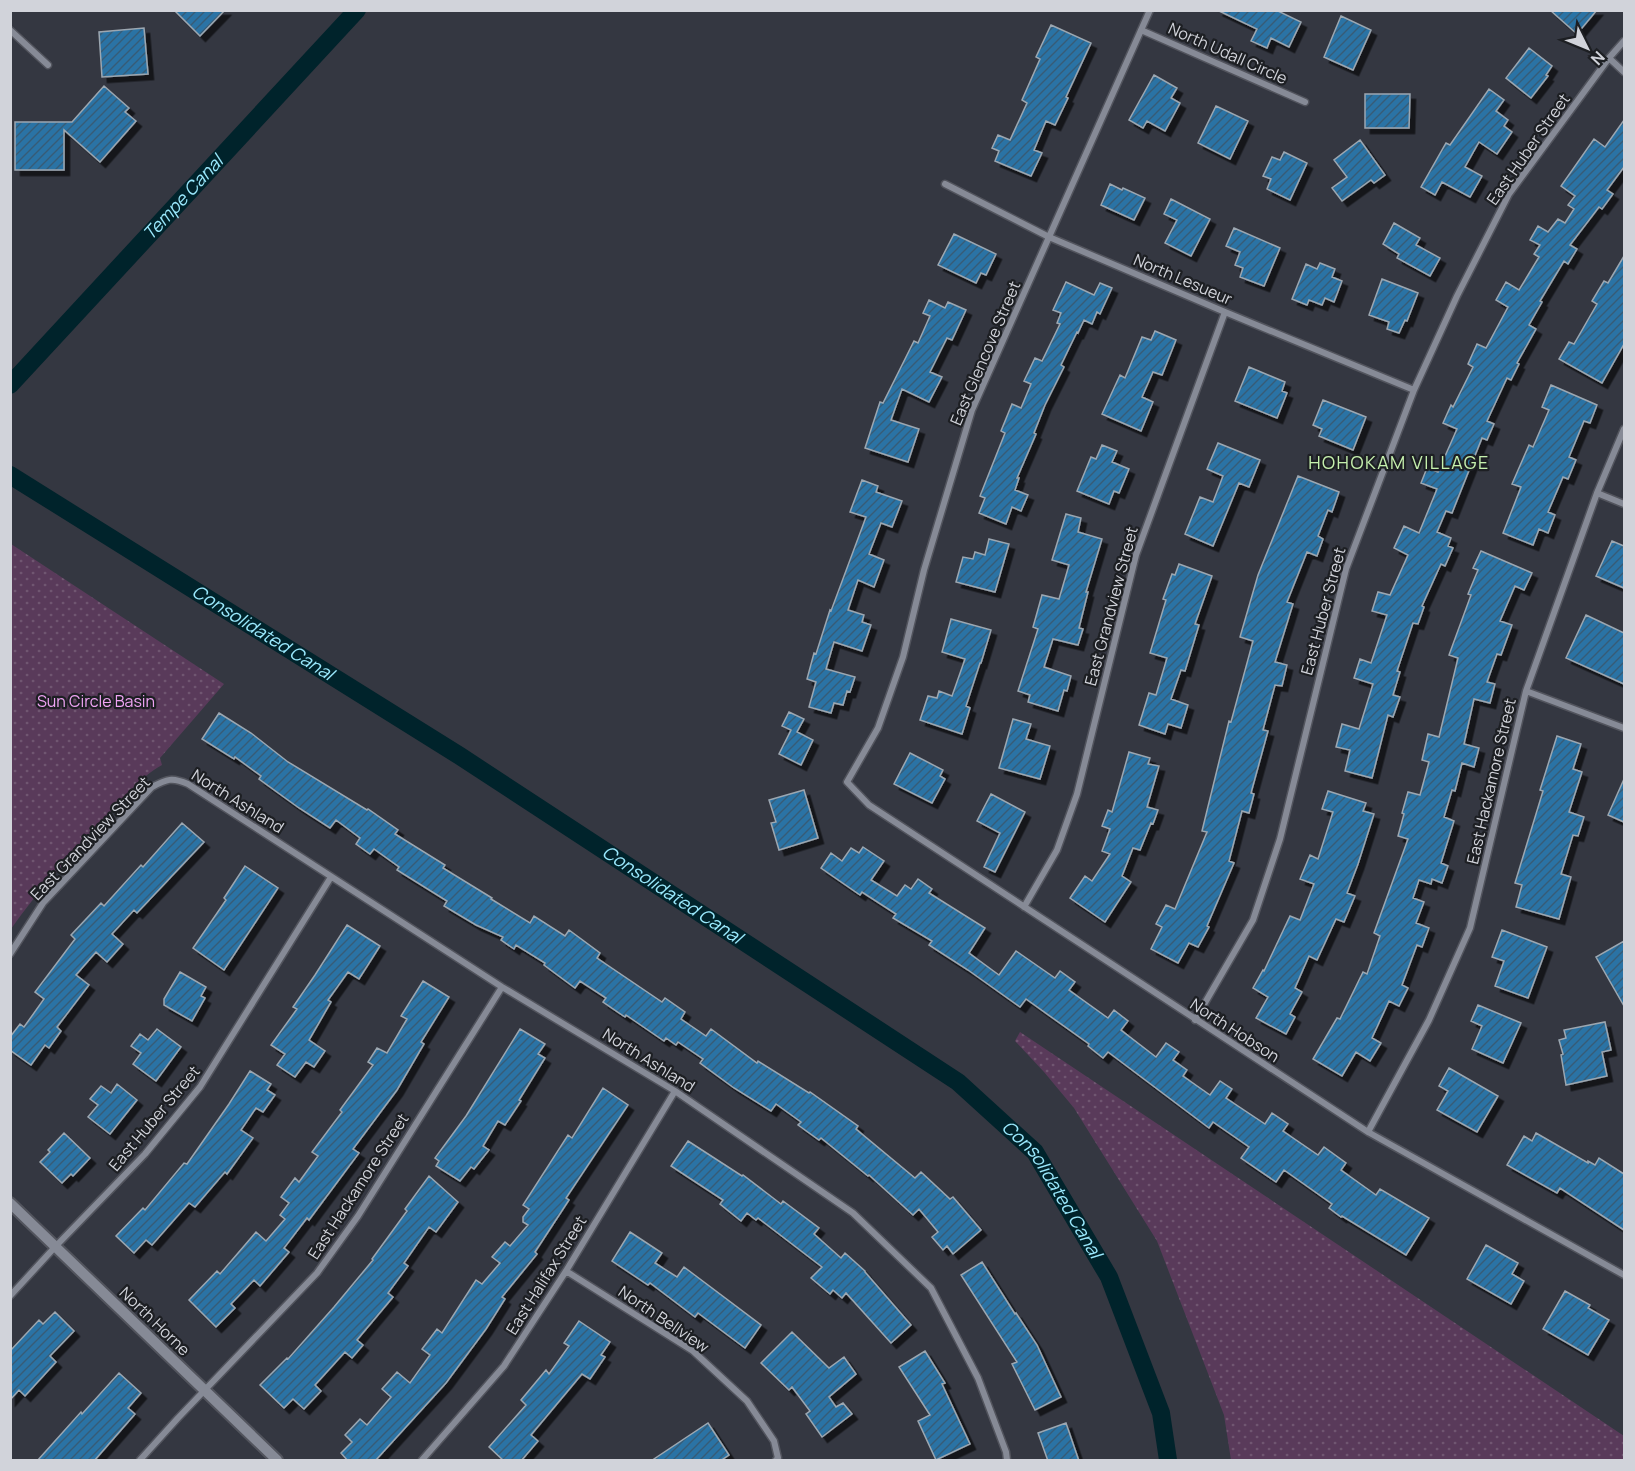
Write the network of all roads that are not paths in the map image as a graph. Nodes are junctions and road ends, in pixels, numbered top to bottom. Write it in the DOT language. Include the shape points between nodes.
graph roads {
  1 [pos="1150,10"];
  2 [pos="10,30"];
  3 [pos="1141,30"];
  4 [pos="1624,41"];
  5 [pos="1609,58"];
  6 [pos="48,65"];
  7 [pos="1624,72"];
  8 [pos="1305,102"];
  9 [pos="945,184"];
  10 [pos="1049,237"];
  11 [pos="1225,312"];
  12 [pos="1414,390"];
  13 [pos="1624,429"];
  14 [pos="1597,493"];
  15 [pos="1624,504"];
  16 [pos="1526,691"];
  17 [pos="1624,728"];
  18 [pos="175,778"];
  19 [pos="847,782"];
  20 [pos="331,877"];
  21 [pos="1024,907"];
  22 [pos="10,954"];
  23 [pos="502,987"];
  24 [pos="1195,1020"];
  25 [pos="675,1091"];
  26 [pos="1368,1132"];
  27 [pos="10,1203"];
  28 [pos="55,1246"];
  29 [pos="566,1271"];
  30 [pos="1624,1275"];
  31 [pos="10,1296"];
  32 [pos="206,1390"];
  33 [pos="777,1459"];
  34 [pos="140,1461"];
  35 [pos="278,1461"];
  36 [pos="422,1461"];
  37 [pos="1007,1461"];
  1 -- 3 [label="street, East Glencove Street"];
  2 -- 6 [label="street"];
  3 -- 8 [label="street, North Udall Circle"];
  3 -- 10 [label="street, East Glencove Street"];
  4 -- 5 [label="street, East Huber Street"];
  5 -- 7 [label="street"];
  5 -- 12 [label="street, East Huber Street" via="1509,194 1456,296"];
  9 -- 10 [label="street, North Lesueur"];
  10 -- 11 [label="street, North Lesueur"];
  10 -- 19 [label="street, East Glencove Street" via="972,410 924,570 903,657 878,728"];
  11 -- 12 [label="street, North Lesueur"];
  11 -- 21 [label="street, East Grandview Street" via="1137,555 1077,794 1056,850"];
  12 -- 24 [label="street, East Huber Street" via="1346,569 1280,839 1253,920"];
  13 -- 14 [label="street, East Hackamore Street"];
  14 -- 15 [label="street"];
  14 -- 16 [label="street, East Hackamore Street"];
  16 -- 17 [label="street"];
  16 -- 26 [label="street, East Hackamore Street" via="1470,928 1429,1020"];
  18 -- 20 [label="street, North Ashland"];
  18 -- 22 [label="street, East Grandview Street" via="152,787 43,903"];
  19 -- 21 [label="street, North Hobson" via="869,806"];
  20 -- 23 [label="street, North Ashland"];
  20 -- 28 [label="street, East Huber Street" via="200,1087 145,1154"];
  21 -- 24 [label="street, North Hobson"];
  23 -- 25 [label="street, North Ashland"];
  23 -- 32 [label="street, East Hackamore Street" via="358,1216 317,1273"];
  24 -- 26 [label="street, North Hobson"];
  25 -- 29 [label="street, East Halifax Street"];
  25 -- 37 [label="street, North Ashland" via="853,1213 931,1288 978,1378"];
  26 -- 30 [label="street, North Hobson"];
  27 -- 28 [label="street, North Horne"];
  28 -- 31 [label="street, East Huber Street"];
  28 -- 32 [label="street, North Horne"];
  29 -- 33 [label="street, North Bellview" via="693,1350 747,1401 774,1441"];
  29 -- 36 [label="street, East Halifax Street" via="504,1366"];
  32 -- 34 [label="street, East Hackamore Street"];
  32 -- 35 [label="street, North Horne"];
}
